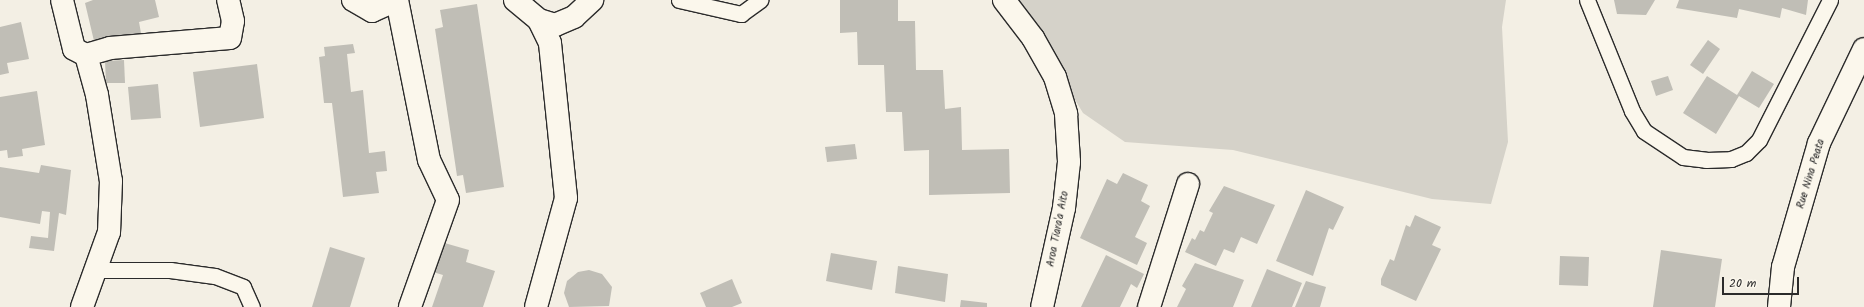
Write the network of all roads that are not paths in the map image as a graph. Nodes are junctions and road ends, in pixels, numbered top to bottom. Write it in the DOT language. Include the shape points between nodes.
graph roads {
  1 [pos="62,0"];
  2 [pos="228,0"];
  3 [pos="353,0"];
  4 [pos="397,0"];
  5 [pos="515,0"];
  6 [pos="592,0"];
  7 [pos="678,0"];
  8 [pos="760,0"];
  9 [pos="1004,0"];
  10 [pos="1587,0"];
  11 [pos="1830,0"];
  12 [pos="539,20"];
  13 [pos="1864,49"];
  14 [pos="86,55"];
  15 [pos="1188,184"];
  16 [pos="96,270"];
  17 [pos="82,307"];
  18 [pos="252,307"];
  19 [pos="410,307"];
  20 [pos="536,307"];
  21 [pos="1042,307"];
  22 [pos="1150,307"];
  23 [pos="1779,307"];
  1 -- 14 [label="street" via="74,49"];
  2 -- 14 [label="street" via="233,21 230,38 110,48"];
  3 -- 4 [label="street" via="372,11"];
  4 -- 19 [label="street" via="429,160 448,200"];
  5 -- 12 [label="street"];
  6 -- 12 [label="street" via="574,17 555,25"];
  7 -- 8 [label="lane" via="740,14"];
  9 -- 21 [label="street, Aroa Tiara'a Aito" via="1033,38 1054,77 1066,114 1069,162 1064,208"];
  10 -- 11 [label="lane" via="1632,110 1644,130 1683,157 1706,160 1731,159 1746,153 1759,140"];
  12 -- 20 [label="street" via="550,43 566,198"];
  13 -- 23 [label="street, Rue Nina Peata" via="1819,143 1783,267"];
  14 -- 16 [label="street" via="111,181 109,232"];
  15 -- 22 [label="street"];
  16 -- 17 [label="street"];
  16 -- 18 [label="lane" via="170,270 215,276 243,287"];
}
